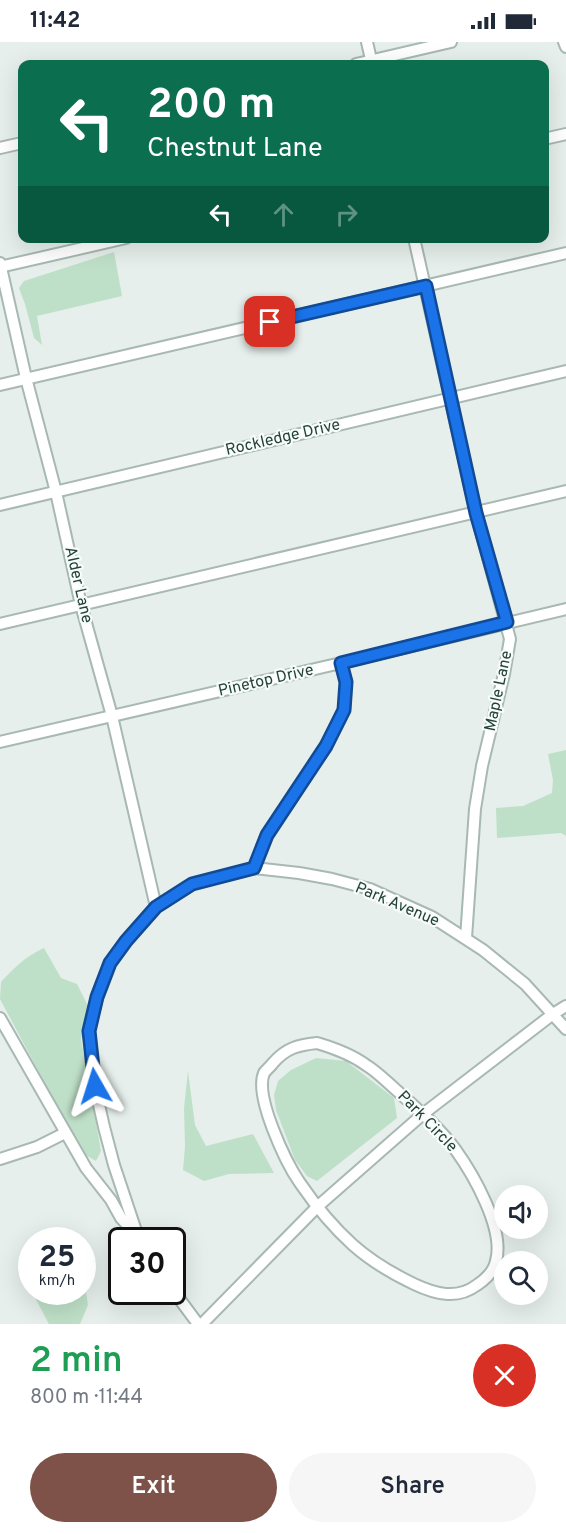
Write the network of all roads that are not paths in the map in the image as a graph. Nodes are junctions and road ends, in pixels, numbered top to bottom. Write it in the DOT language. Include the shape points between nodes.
graph roads {
  1 [pos="367,42"];
  2 [pos="451,42"];
  3 [pos="564,42"];
  4 [pos="566,47"];
  5 [pos="371,60"];
  6 [pos="383,60"];
  7 [pos="566,134"];
  8 [pos="549,138"];
  9 [pos="18,144"];
  10 [pos="0,148"];
  11 [pos="104,243"];
  12 [pos="415,243"];
  13 [pos="566,253"];
  14 [pos="0,266"];
  15 [pos="426,286"];
  16 [pos="566,371"];
  17 [pos="26,378"];
  18 [pos="0,385"];
  19 [pos="451,399"];
  20 [pos="566,491"];
  21 [pos="56,492"];
  22 [pos="0,505"];
  23 [pos="476,513"];
  24 [pos="81,605"];
  25 [pos="566,609"];
  26 [pos="507,622"];
  27 [pos="0,624"];
  28 [pos="341,663"];
  29 [pos="112,716"];
  30 [pos="0,742"];
  31 [pos="254,868"];
  32 [pos="156,907"];
  33 [pos="466,938"];
  34 [pos="566,1006"];
  35 [pos="553,1014"];
  36 [pos="0,1018"];
  37 [pos="566,1029"];
  38 [pos="423,1114"];
  39 [pos="65,1133"];
  40 [pos="0,1159"];
  41 [pos="317,1207"];
  42 [pos="130,1227"];
  43 [pos="136,1227"];
  44 [pos="185,1305"];
  45 [pos="200,1324"];
  1 -- 5 [label="street"];
  2 -- 6 [label="street"];
  3 -- 4 [label="street"];
  7 -- 8 [label="street"];
  9 -- 10 [label="street"];
  11 -- 14 [label="street"];
  12 -- 15 [label="street, Maple Lane"];
  13 -- 15 [label="street"];
  14 -- 17 [label="street, Alder Lane"];
  15 -- 17 [label="street"];
  15 -- 19 [label="street, Maple Lane"];
  16 -- 19 [label="street, Rockledge Drive"];
  17 -- 18 [label="street"];
  17 -- 21 [label="street, Alder Lane"];
  19 -- 21 [label="street, Rockledge Drive"];
  19 -- 23 [label="street, Maple Lane"];
  20 -- 23 [label="street"];
  21 -- 22 [label="street, Rockledge Drive"];
  21 -- 24 [label="street, Alder Lane"];
  23 -- 24 [label="street"];
  23 -- 26 [label="street, Maple Lane"];
  24 -- 27 [label="street"];
  24 -- 29 [label="street, Alder Lane"];
  25 -- 26 [label="street, Pinetop Drive"];
  26 -- 28 [label="street, Pinetop Drive"];
  26 -- 33 [label="street, Maple Lane" via="510,639 475,809"];
  28 -- 29 [label="street, Pinetop Drive"];
  28 -- 31 [label="street" via="346,682 344,710 326,746 267,835"];
  29 -- 30 [label="street, Pinetop Drive"];
  29 -- 32 [label="street, Alder Lane"];
  31 -- 32 [label="street, Park Avenue" via="192,884"];
  31 -- 33 [label="street, Park Avenue" via="299,873 370,889 432,917"];
  32 -- 43 [label="street, Park Avenue" via="110,963 89,1031 104,1127"];
  33 -- 35 [label="street, Park Avenue" via="525,984"];
  34 -- 35 [label="street"];
  35 -- 37 [label="street, Park Avenue"];
  35 -- 38 [label="street"];
  36 -- 39 [label="street"];
  38 -- 41 [label="street"];
  38 -- 41 [label="street, Park Circle" via="368,1066 337,1049 317,1043 281,1053 264,1074 265,1106 298,1181"];
  38 -- 41 [label="street, Park Circle" via="460,1156 494,1223 496,1262 487,1278 470,1291 452,1295 429,1291 396,1275 354,1245"];
  39 -- 40 [label="street"];
  39 -- 42 [label="street"];
  41 -- 45 [label="street"];
  44 -- 45 [label="street"];
}
